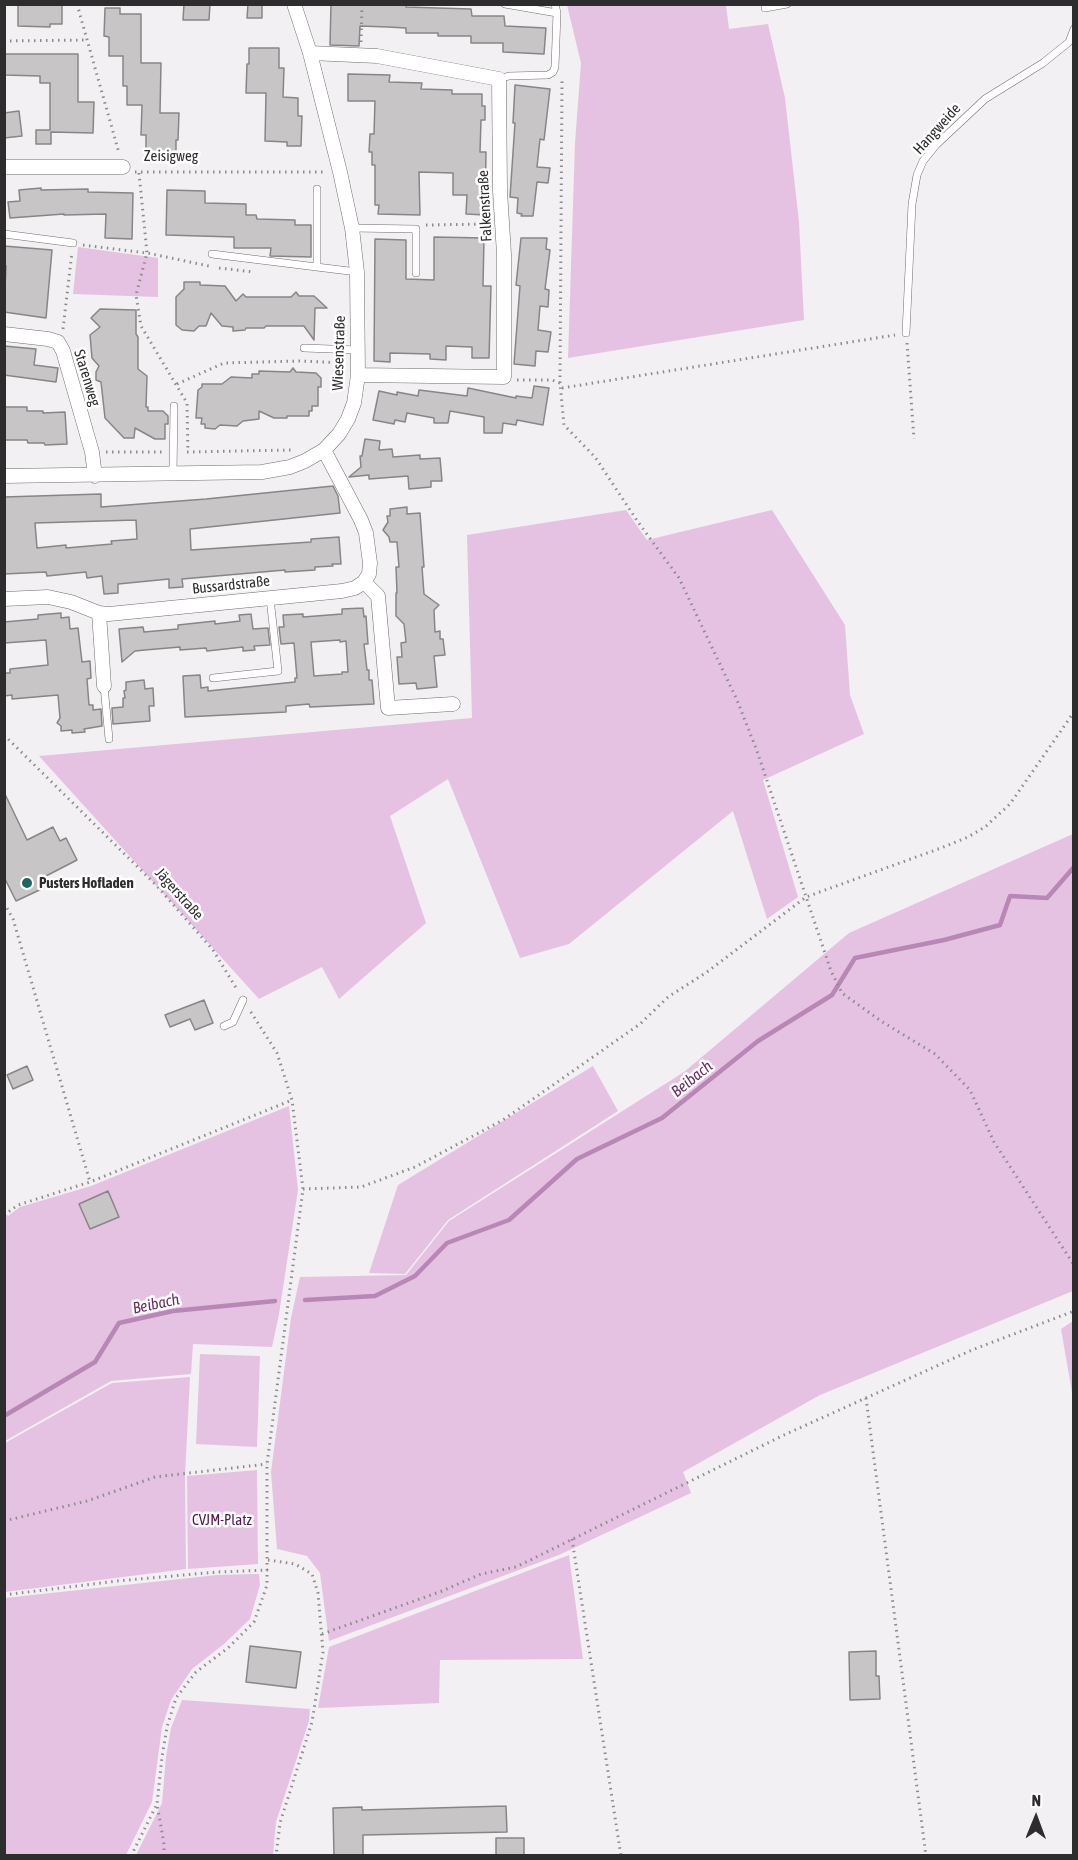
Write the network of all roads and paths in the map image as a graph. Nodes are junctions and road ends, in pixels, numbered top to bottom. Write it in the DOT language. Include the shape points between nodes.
graph roads {
  1 [pos="77,4"];
  2 [pos="294,4"];
  3 [pos="362,4"];
  4 [pos="505,4"];
  5 [pos="555,4"];
  6 [pos="787,4"];
  7 [pos="765,8"];
  8 [pos="557,13"];
  9 [pos="1074,29"];
  10 [pos="88,40"];
  11 [pos="4,41"];
  12 [pos="310,53"];
  13 [pos="361,55"];
  14 [pos="553,72"];
  15 [pos="499,79"];
  16 [pos="4,167"];
  17 [pos="123,167"];
  18 [pos="340,172"];
  19 [pos="139,173"];
  20 [pos="317,189"];
  21 [pos="502,224"];
  22 [pos="352,228"];
  23 [pos="416,229"];
  24 [pos="4,234"];
  25 [pos="73,243"];
  26 [pos="147,253"];
  27 [pos="212,254"];
  28 [pos="71,267"];
  29 [pos="76,267"];
  30 [pos="317,267"];
  31 [pos="357,272"];
  32 [pos="416,273"];
  33 [pos="906,333"];
  34 [pos="4,334"];
  35 [pos="58,342"];
  36 [pos="304,348"];
  37 [pos="358,363"];
  38 [pos="504,377"];
  39 [pos="560,383"];
  40 [pos="177,384"];
  41 [pos="562,388"];
  42 [pos="174,406"];
  43 [pos="914,439"];
  44 [pos="292,450"];
  45 [pos="324,450"];
  46 [pos="92,452"];
  47 [pos="173,452"];
  48 [pos="188,452"];
  49 [pos="173,475"];
  50 [pos="4,476"];
  51 [pos="95,476"];
  52 [pos="364,582"];
  53 [pos="4,598"];
  54 [pos="270,598"];
  55 [pos="99,613"];
  56 [pos="213,678"];
  57 [pos="104,686"];
  58 [pos="453,704"];
  59 [pos="1074,712"];
  60 [pos="4,735"];
  61 [pos="109,739"];
  62 [pos="806,897"];
  63 [pos="4,903"];
  64 [pos="243,999"];
  65 [pos="224,1026"];
  66 [pos="292,1100"];
  67 [pos="90,1182"];
  68 [pos="303,1189"];
  69 [pos="4,1215"];
  70 [pos="1074,1265"];
  71 [pos="1074,1311"];
  72 [pos="866,1398"];
  73 [pos="267,1464"];
  74 [pos="4,1521"];
  75 [pos="572,1539"];
  76 [pos="268,1560"];
  77 [pos="268,1570"];
  78 [pos="4,1595"];
  79 [pos="322,1634"];
  80 [pos="157,1804"];
  81 [pos="131,1856"];
  82 [pos="164,1856"];
  83 [pos="276,1856"];
  84 [pos="621,1856"];
  85 [pos="926,1856"];
  1 -- 10 [label="path"];
  2 -- 12 [label="street, Wiesenstraße"];
  3 -- 13 [label="path"];
  4 -- 8 [label="lane"];
  5 -- 8 [label="lane"];
  6 -- 7 [label="lane"];
  8 -- 14 [label="lane"];
  9 -- 33 [label="lane, Hangweide" via="1069,42 985,99 923,161 912,204"];
  10 -- 11 [label="path"];
  10 -- 17 [label="path"];
  12 -- 13 [label="street"];
  12 -- 18 [label="street, Wiesenstraße"];
  13 -- 15 [label="street"];
  14 -- 15 [label="lane"];
  14 -- 39 [label="path" via="562,81"];
  15 -- 21 [label="street, Falkenstraße"];
  16 -- 17 [label="street, Zeisigweg"];
  17 -- 19 [label="path, Zeisigweg"];
  18 -- 19 [label="path, Zeisigweg"];
  18 -- 22 [label="street, Wiesenstraße"];
  19 -- 26 [label="path"];
  20 -- 30 [label="lane"];
  21 -- 23 [label="path" via="426,225"];
  21 -- 38 [label="street, Falkenstraße"];
  22 -- 23 [label="lane"];
  22 -- 31 [label="street, Wiesenstraße"];
  23 -- 32 [label="lane"];
  24 -- 25 [label="lane"];
  25 -- 26 [label="path"];
  25 -- 28 [label="path"];
  26 -- 40 [label="path" via="136,296 141,326"];
  27 -- 30 [label="lane"];
  28 -- 29 [label="path"];
  28 -- 35 [label="path"];
  30 -- 31 [label="lane"];
  31 -- 37 [label="street, Wiesenstraße"];
  33 -- 41 [label="path"];
  33 -- 43 [label="path"];
  34 -- 35 [label="street, Starenweg"];
  35 -- 46 [label="street, Starenweg"];
  36 -- 37 [label="lane"];
  37 -- 38 [label="street"];
  37 -- 40 [label="path" via="224,363"];
  37 -- 45 [label="street, Wiesenstraße" via="354,403 348,419"];
  38 -- 39 [label="path"];
  39 -- 41 [label="path"];
  40 -- 48 [label="path" via="187,403"];
  41 -- 62 [label="path" via="564,425 596,457 682,585 746,720"];
  42 -- 47 [label="lane"];
  44 -- 48 [label="path"];
  45 -- 49 [label="street, Wiesenstraße" via="290,467 262,472"];
  45 -- 52 [label="street" via="366,533 370,563"];
  46 -- 47 [label="path"];
  46 -- 51 [label="street, Starenweg"];
  47 -- 48 [label="path"];
  47 -- 49 [label="lane"];
  49 -- 51 [label="street, Wiesenstraße"];
  50 -- 51 [label="street, Wiesenstraße"];
  52 -- 54 [label="street, Bussardstraße" via="342,591"];
  52 -- 58 [label="street" via="378,596 388,708"];
  53 -- 55 [label="street, Bussardstraße" via="48,597"];
  54 -- 55 [label="street, Bussardstraße"];
  54 -- 56 [label="lane" via="278,671"];
  55 -- 57 [label="street"];
  57 -- 61 [label="lane"];
  59 -- 62 [label="path" via="1010,804 985,827 941,848"];
  60 -- 64 [label="path, Jägerstraße" via="156,885 213,950"];
  62 -- 68 [label="path" via="668,997 640,1024 503,1120 415,1167 361,1187"];
  62 -- 70 [label="path" via="842,993 935,1054 970,1090 994,1142"];
  63 -- 67 [label="path" via="13,919"];
  64 -- 65 [label="lane" via="233,1022"];
  64 -- 66 [label="path, Jägerstraße" via="277,1053"];
  66 -- 67 [label="path"];
  66 -- 68 [label="path, Jägerstraße"];
  67 -- 69 [label="path" via="18,1205"];
  68 -- 73 [label="path, Jägerstraße"];
  71 -- 72 [label="path" via="972,1350"];
  72 -- 75 [label="path"];
  72 -- 85 [label="path"];
  73 -- 74 [label="path" via="155,1477 87,1501"];
  73 -- 76 [label="path, Jägerstraße"];
  75 -- 79 [label="path" via="516,1567 481,1574"];
  75 -- 84 [label="path"];
  76 -- 77 [label="path, Jägerstraße"];
  76 -- 79 [label="path" via="295,1564 312,1574"];
  77 -- 78 [label="path" via="117,1581"];
  77 -- 80 [label="path, Jägerstraße" via="254,1622 196,1672 176,1698 167,1727"];
  79 -- 83 [label="path" via="323,1652 312,1722 280,1822"];
  80 -- 81 [label="path"];
  80 -- 82 [label="path"];
}
